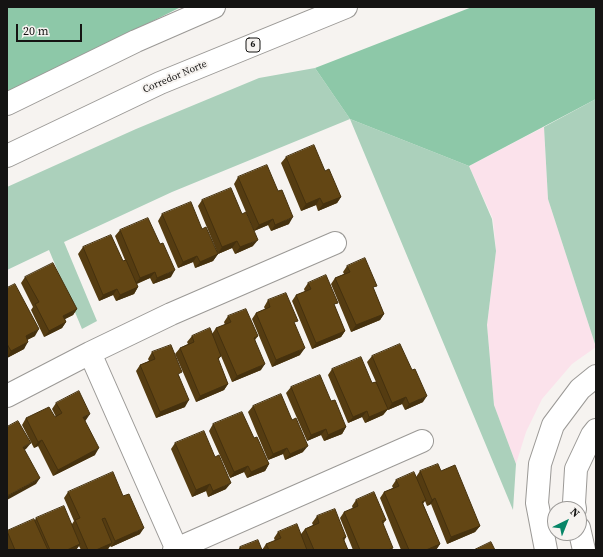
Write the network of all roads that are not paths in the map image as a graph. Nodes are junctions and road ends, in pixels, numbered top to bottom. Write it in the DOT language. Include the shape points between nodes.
graph roads {
  1 [pos="214,7"];
  2 [pos="346,7"];
  3 [pos="7,104"];
  4 [pos="7,156"];
  5 [pos="335,243"];
  6 [pos="90,353"];
  7 [pos="596,376"];
  8 [pos="7,396"];
  9 [pos="596,430"];
  10 [pos="422,441"];
  11 [pos="574,501"];
  12 [pos="176,550"];
  13 [pos="546,550"];
  1 -- 3 [label="main road" via="136,41"];
  2 -- 4 [label="main road, Corredor Norte / 6" via="160,82"];
  5 -- 6 [label="main road" via="171,314"];
  6 -- 8 [label="main road"];
  6 -- 12 [label="main road"];
  7 -- 13 [label="main road" via="580,389 553,425 540,464 537,503"];
  9 -- 11 [label="main road" via="576,469"];
  10 -- 12 [label="main road"];
}
